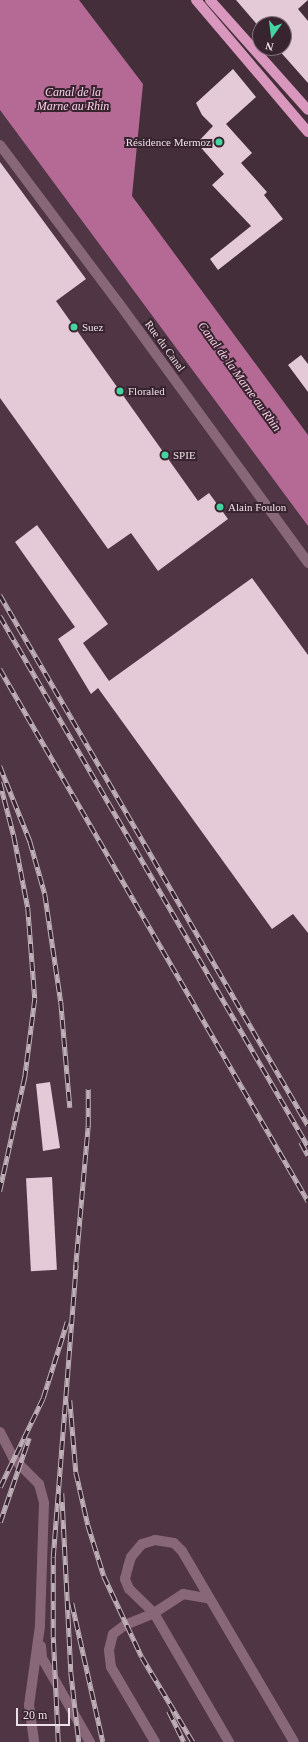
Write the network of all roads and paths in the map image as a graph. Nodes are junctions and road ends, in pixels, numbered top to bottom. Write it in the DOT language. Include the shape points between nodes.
graph roads {
  1 [pos="196,0"];
  2 [pos="210,0"];
  3 [pos="308,110"];
  4 [pos="308,132"];
  5 [pos="0,145"];
  6 [pos="308,563"];
  7 [pos="0,1432"];
  8 [pos="210,1599"];
  9 [pos="154,1613"];
  10 [pos="40,1626"];
  11 [pos="34,1742"];
  12 [pos="90,1742"];
  13 [pos="154,1742"];
  14 [pos="229,1742"];
  15 [pos="294,1742"];
  1 -- 4 [label="main road"];
  2 -- 3 [label="main road"];
  5 -- 6 [label="street, Rue du Canal"];
  7 -- 10 [label="street" via="13,1458 39,1484 44,1503"];
  8 -- 9 [label="street" via="183,1594"];
  8 -- 9 [label="street" via="182,1551 174,1543 155,1540 142,1544 131,1557 125,1579 129,1589"];
  8 -- 15 [label="street"];
  9 -- 13 [label="street" via="125,1625 113,1634 109,1650 111,1667"];
  9 -- 14 [label="street"];
  10 -- 11 [label="street" via="30,1705"];
  10 -- 12 [label="street" via="42,1658"];
}
